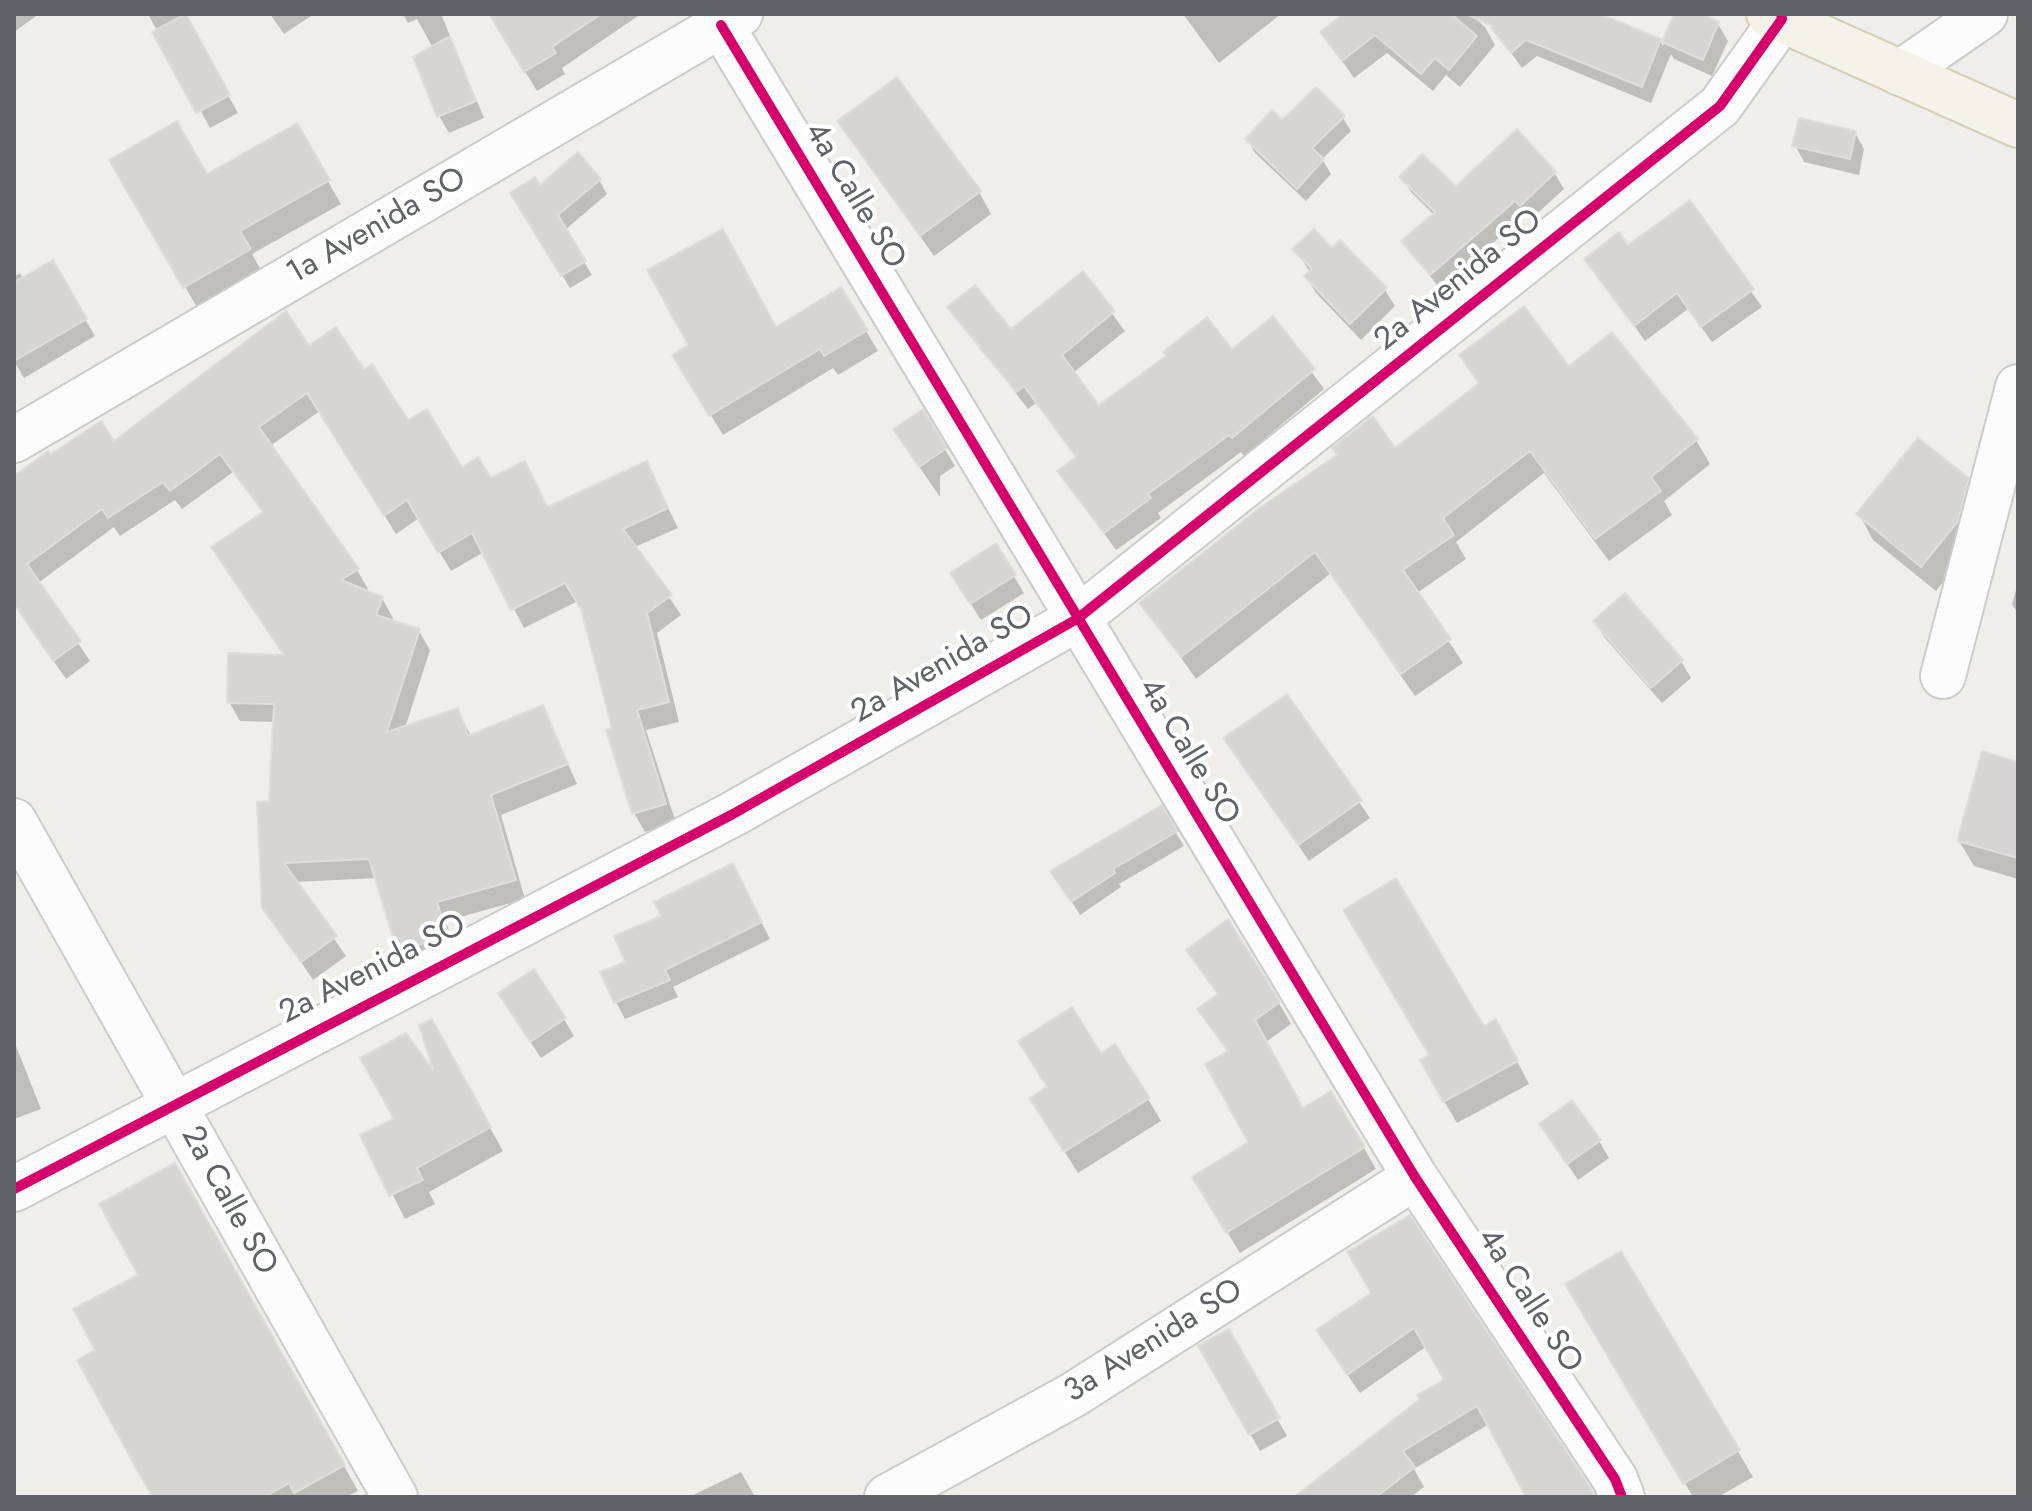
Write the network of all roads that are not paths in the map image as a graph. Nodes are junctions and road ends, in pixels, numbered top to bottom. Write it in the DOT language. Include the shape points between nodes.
graph roads {
  1 [pos="1985,14"];
  2 [pos="1777,16"];
  3 [pos="730,20"];
  4 [pos="1900,73"];
  5 [pos="2018,125"];
  6 [pos="2018,387"];
  7 [pos="14,440"];
  8 [pos="1077,619"];
  9 [pos="1943,676"];
  10 [pos="14,821"];
  11 [pos="173,1103"];
  12 [pos="1415,1177"];
  13 [pos="14,1189"];
  14 [pos="395,1497"];
  15 [pos="887,1497"];
  16 [pos="1622,1497"];
  1 -- 4 [label="street"];
  2 -- 4 [label="main road"];
  2 -- 8 [label="street, 2a Avenida SO" via="1720,106"];
  3 -- 7 [label="street, 1a Avenida SO"];
  3 -- 8 [label="street, 4a Calle SO"];
  4 -- 5 [label="main road"];
  6 -- 9 [label="street"];
  8 -- 11 [label="street, 2a Avenida SO" via="733,814"];
  8 -- 12 [label="street, 4a Calle SO"];
  10 -- 11 [label="street, 2a Calle SO"];
  11 -- 13 [label="street, 2a Avenida SO"];
  11 -- 14 [label="street, 2a Calle SO"];
  12 -- 15 [label="street, 3a Avenida SO" via="1073,1395"];
  12 -- 16 [label="street, 4a Calle SO"];
}
